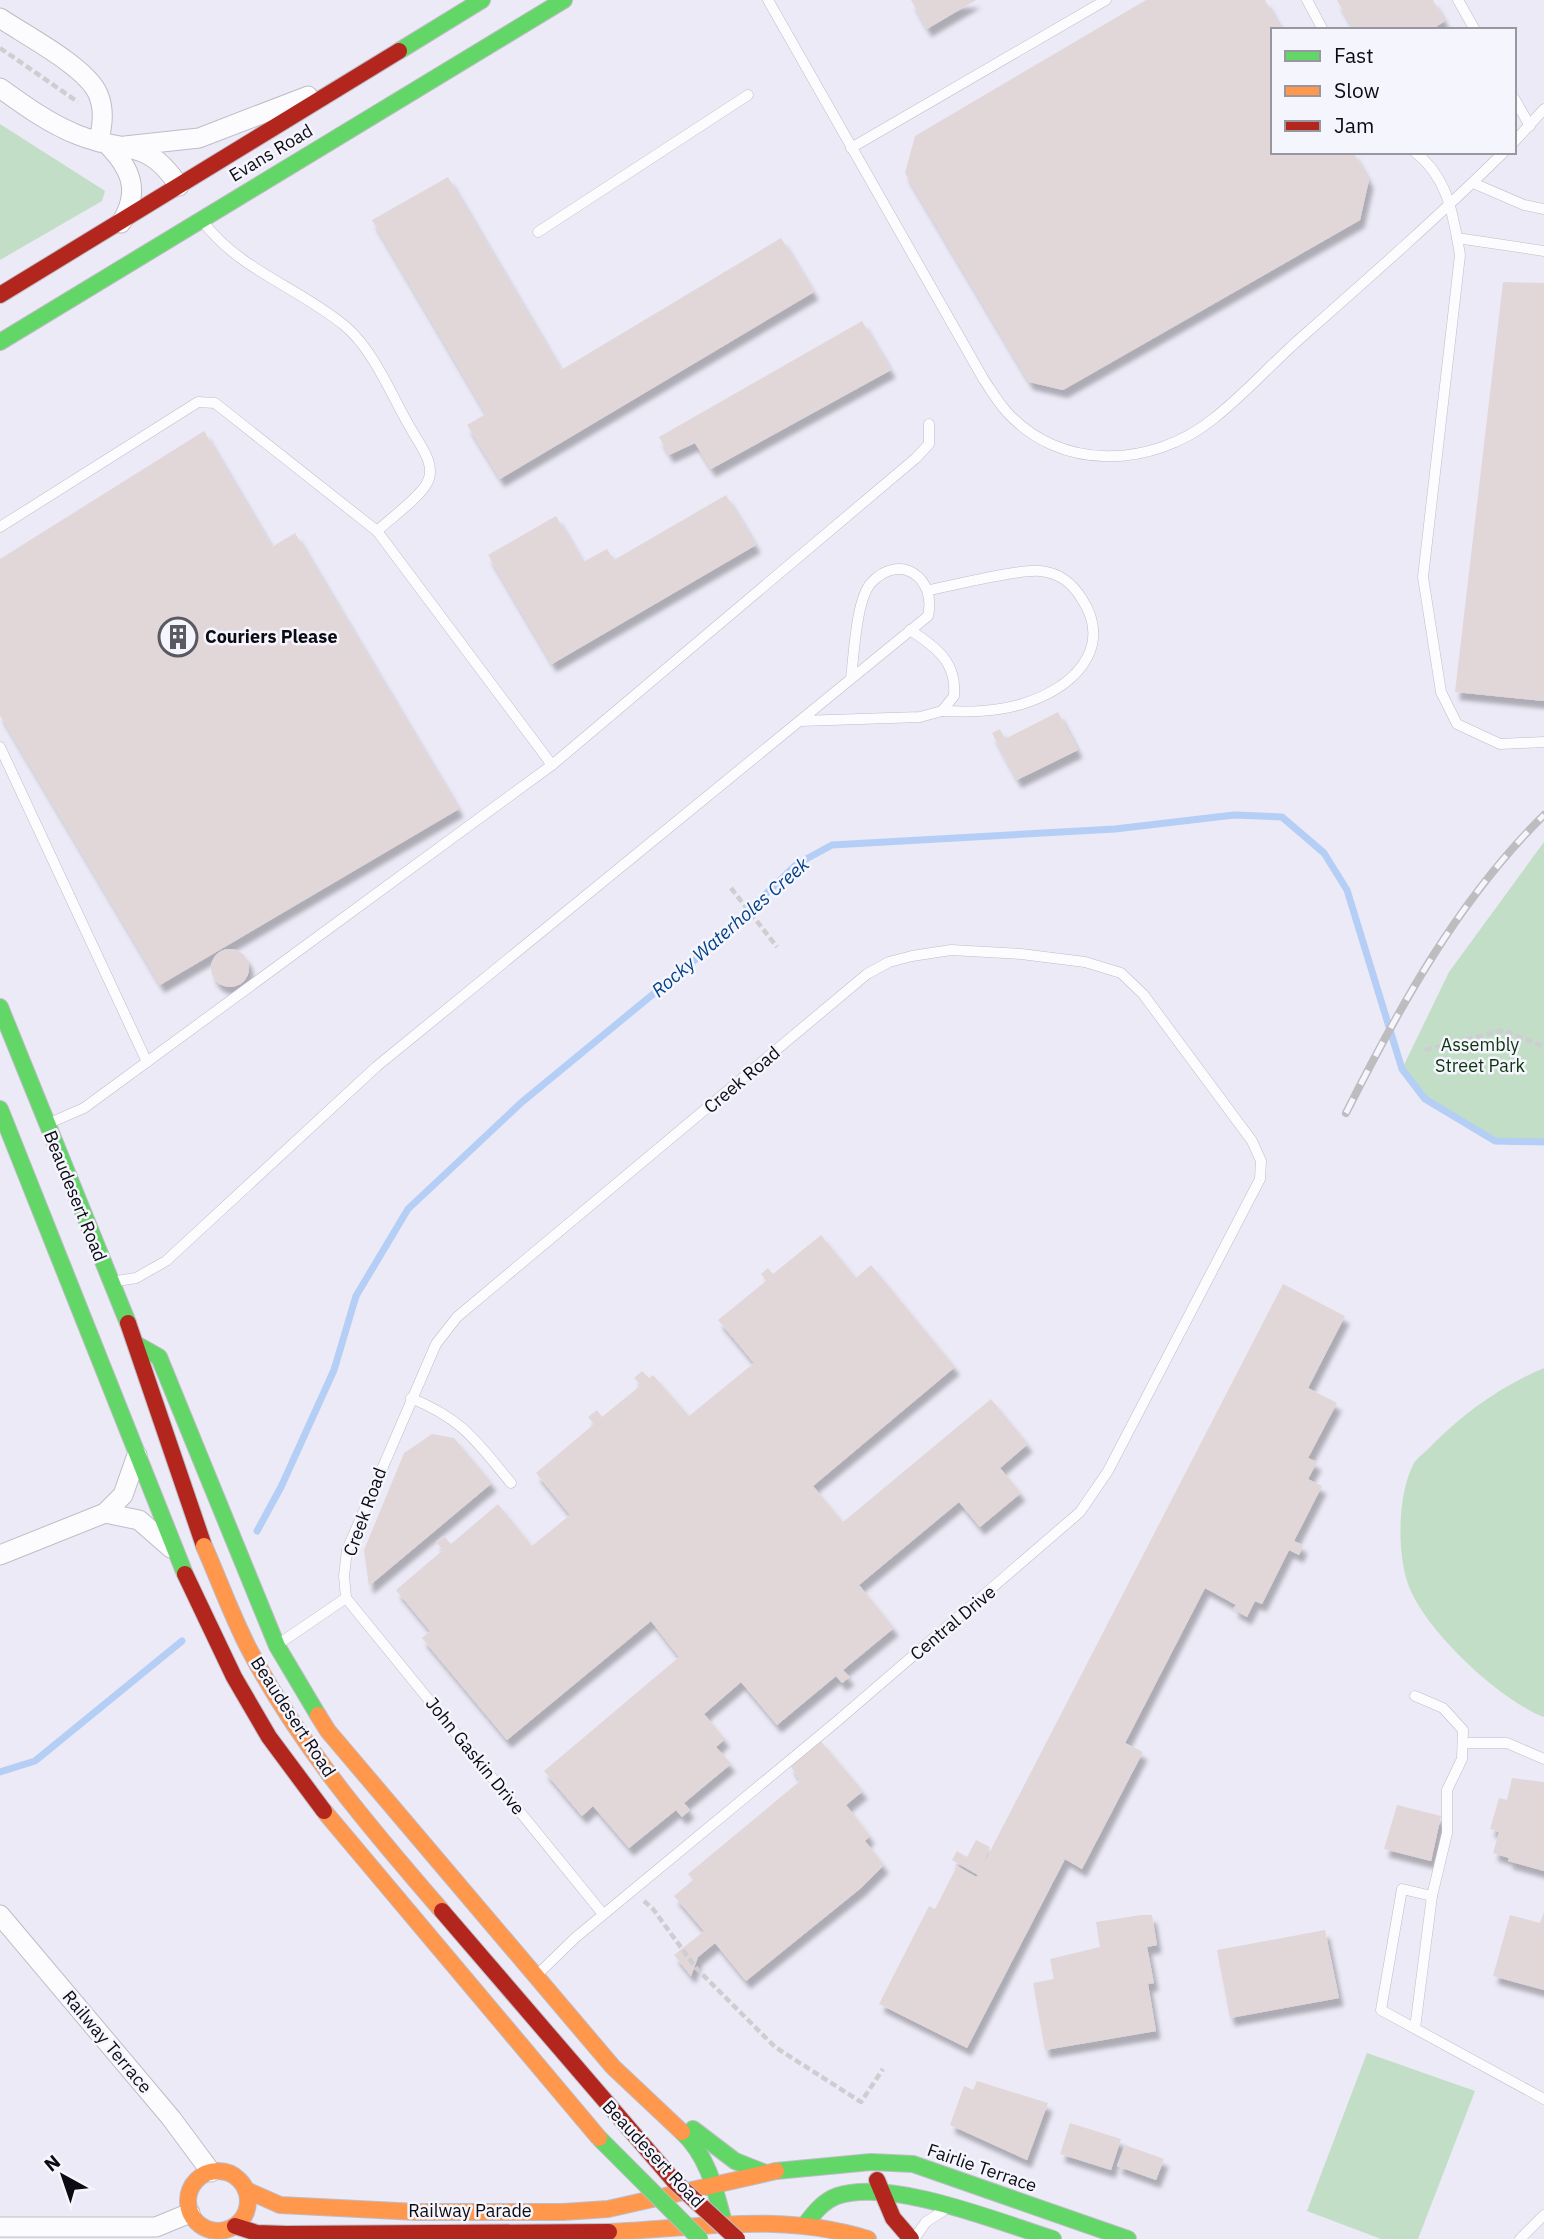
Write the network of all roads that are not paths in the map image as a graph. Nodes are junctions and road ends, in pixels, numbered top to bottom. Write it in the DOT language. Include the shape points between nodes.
graph roads {
  1 [pos="482,0"];
  2 [pos="564,0"];
  3 [pos="768,0"];
  4 [pos="1106,0"];
  5 [pos="1307,0"];
  6 [pos="1458,0"];
  7 [pos="0,18"];
  8 [pos="1322,28"];
  9 [pos="1474,28"];
  10 [pos="354,77"];
  11 [pos="0,88"];
  12 [pos="748,95"];
  13 [pos="1516,102"];
  14 [pos="1544,109"];
  15 [pos="1530,126"];
  16 [pos="1516,140"];
  17 [pos="110,144"];
  18 [pos="851,148"];
  19 [pos="1417,154"];
  20 [pos="1502,154"];
  21 [pos="1473,183"];
  22 [pos="190,203"];
  23 [pos="1452,203"];
  24 [pos="1544,209"];
  25 [pos="121,223"];
  26 [pos="538,232"];
  27 [pos="1457,238"];
  28 [pos="1544,251"];
  29 [pos="0,295"];
  30 [pos="0,342"];
  31 [pos="929,424"];
  32 [pos="0,527"];
  33 [pos="377,531"];
  34 [pos="929,590"];
  35 [pos="910,630"];
  36 [pos="851,678"];
  37 [pos="942,711"];
  38 [pos="799,721"];
  39 [pos="1544,742"];
  40 [pos="0,747"];
  41 [pos="552,765"];
  42 [pos="0,1007"];
  43 [pos="147,1062"];
  44 [pos="0,1109"];
  45 [pos="47,1124"];
  46 [pos="1260,1179"];
  47 [pos="110,1282"];
  48 [pos="136,1344"];
  49 [pos="411,1398"];
  50 [pos="137,1455"];
  51 [pos="511,1483"];
  52 [pos="105,1513"];
  53 [pos="178,1553"];
  54 [pos="0,1555"];
  55 [pos="346,1598"];
  56 [pos="277,1646"];
  57 [pos="1415,1696"];
  58 [pos="1463,1743"];
  59 [pos="1544,1759"];
  60 [pos="1432,1896"];
  61 [pos="603,1914"];
  62 [pos="0,1915"];
  63 [pos="536,1975"];
  64 [pos="1415,2028"];
  65 [pos="1544,2099"];
  66 [pos="675,2122"];
  67 [pos="871,2162"];
  68 [pos="211,2172"];
  69 [pos="764,2172"];
  70 [pos="714,2183"];
  71 [pos="694,2188"];
  72 [pos="246,2190"];
  73 [pos="882,2194"];
  74 [pos="950,2208"];
  75 [pos="190,2213"];
  76 [pos="1544,2215"];
  77 [pos="724,2223"];
  78 [pos="805,2225"];
  79 [pos="235,2226"];
  80 [pos="0,2227"];
  81 [pos="700,2239"];
  82 [pos="737,2239"];
  83 [pos="868,2239"];
  84 [pos="913,2239"];
  85 [pos="1053,2239"];
  86 [pos="1128,2239"];
  87 [pos="1520,2239"];
  1 -- 10 [label="main road, Evans Road"];
  2 -- 22 [label="main road, Evans Road"];
  3 -- 18 [label="lane"];
  4 -- 18 [label="lane"];
  5 -- 8 [label="lane"];
  6 -- 9 [label="lane"];
  7 -- 17 [label="street" via="89,80 99,97"];
  10 -- 17 [label="street" via="211,134 179,141"];
  10 -- 22 [label="main road, Evans Road"];
  11 -- 17 [label="street" via="50,122"];
  12 -- 26 [label="lane"];
  13 -- 15 [label="lane"];
  14 -- 15 [label="lane"];
  15 -- 16 [label="lane"];
  17 -- 22 [label="street" via="157,158"];
  17 -- 25 [label="street" via="134,185"];
  18 -- 23 [label="lane" via="1006,411 1040,437 1082,456 1126,457 1167,446 1211,420"];
  19 -- 23 [label="lane" via="1432,166"];
  20 -- 21 [label="lane"];
  21 -- 23 [label="lane"];
  21 -- 24 [label="lane"];
  22 -- 25 [label="main road, Evans Road"];
  22 -- 30 [label="main road, Evans Road"];
  22 -- 33 [label="lane" via="218,242 241,261 347,328 421,446 431,468 427,484"];
  23 -- 27 [label="lane"];
  25 -- 29 [label="main road, Evans Road"];
  27 -- 28 [label="lane"];
  27 -- 39 [label="lane" via="1460,255 1423,578 1441,692 1457,724 1500,744"];
  31 -- 41 [label="lane" via="929,443 916,458"];
  32 -- 33 [label="lane" via="198,402 215,403 230,412"];
  33 -- 41 [label="lane"];
  34 -- 35 [label="lane" via="928,616"];
  34 -- 36 [label="lane" via="913,572 896,569 869,585"];
  34 -- 37 [label="lane" via="1038,571 1064,577 1090,611 1095,630 1081,668 1062,686 1023,704 978,713"];
  35 -- 36 [label="lane"];
  35 -- 37 [label="lane" via="939,649 952,669 954,696"];
  36 -- 38 [label="lane"];
  37 -- 38 [label="lane" via="920,717"];
  38 -- 47 [label="lane" via="376,1067 166,1261 136,1278"];
  40 -- 43 [label="lane"];
  41 -- 43 [label="lane"];
  42 -- 45 [label="main road, Beaudesert Road"];
  43 -- 45 [label="lane" via="84,1108"];
  44 -- 50 [label="main road, Beaudesert Road"];
  45 -- 47 [label="main road, Beaudesert Road"];
  46 -- 49 [label="lane, Creek Road" via="1261,1161 1252,1141 1143,994 1121,973 1085,962 1021,954 951,950 912,956 867,974 457,1317 436,1344"];
  46 -- 61 [label="lane, Central Drive" via="1108,1471 1080,1512"];
  47 -- 48 [label="main road, Beaudesert Road"];
  48 -- 56 [label="main road" via="159,1357"];
  48 -- 82 [label="main road, Beaudesert Road, bridge" via="204,1546 249,1648 275,1694 350,1804 675,2182"];
  49 -- 51 [label="lane" via="444,1412 468,1431"];
  49 -- 55 [label="lane, Creek Road" via="347,1550"];
  50 -- 52 [label="street" via="123,1495"];
  50 -- 53 [label="main road, Beaudesert Road"];
  52 -- 53 [label="street" via="139,1520"];
  52 -- 54 [label="street"];
  53 -- 81 [label="main road, Beaudesert Road, bridge" via="234,1676 269,1737 343,1837 587,2126"];
  55 -- 56 [label="lane"];
  55 -- 61 [label="lane, John Gaskin Drive"];
  56 -- 63 [label="main road" via="328,1731"];
  57 -- 58 [label="lane" via="1443,1708 1464,1730"];
  58 -- 59 [label="lane" via="1507,1743"];
  58 -- 60 [label="lane" via="1462,1759 1447,1790 1447,1833"];
  60 -- 64 [label="lane"];
  60 -- 64 [label="lane" via="1402,1889 1381,2010"];
  61 -- 63 [label="lane, Central Drive"];
  62 -- 68 [label="street, Railway Terrace"];
  63 -- 66 [label="main road" via="613,2067"];
  63 -- 71 [label="main road" via="532,1990 536,1996 674,2157"];
  64 -- 65 [label="lane"];
  66 -- 69 [label="main road" via="690,2127 735,2161"];
  66 -- 70 [label="main road" via="701,2153"];
  67 -- 69 [label="main road, Fairlie Terrace"];
  67 -- 73 [label="main road"];
  67 -- 86 [label="main road, Fairlie Terrace" via="913,2164"];
  68 -- 72 [label="main road" via="235,2176"];
  68 -- 75 [label="main road" via="190,2188"];
  69 -- 70 [label="main road, Fairlie Terrace"];
  70 -- 71 [label="main road, Fairlie Terrace"];
  70 -- 77 [label="main road"];
  71 -- 72 [label="main road, Railway Parade" via="608,2209 563,2211 280,2205"];
  71 -- 77 [label="main road"];
  72 -- 79 [label="main road" via="247,2210"];
  73 -- 74 [label="main road"];
  73 -- 78 [label="main road" via="836,2196"];
  73 -- 84 [label="main road" via="892,2218"];
  74 -- 84 [label="lane" via="926,2222"];
  74 -- 85 [label="main road"];
  75 -- 79 [label="main road" via="209,2230"];
  75 -- 80 [label="street" via="156,2227"];
  76 -- 87 [label="lane"];
  77 -- 78 [label="main road, Railway Parade" via="772,2220"];
  77 -- 79 [label="main road, Railway Parade" via="624,2231 408,2234 244,2231"];
  78 -- 83 [label="main road, Railway Parade" via="843,2229"];
}
